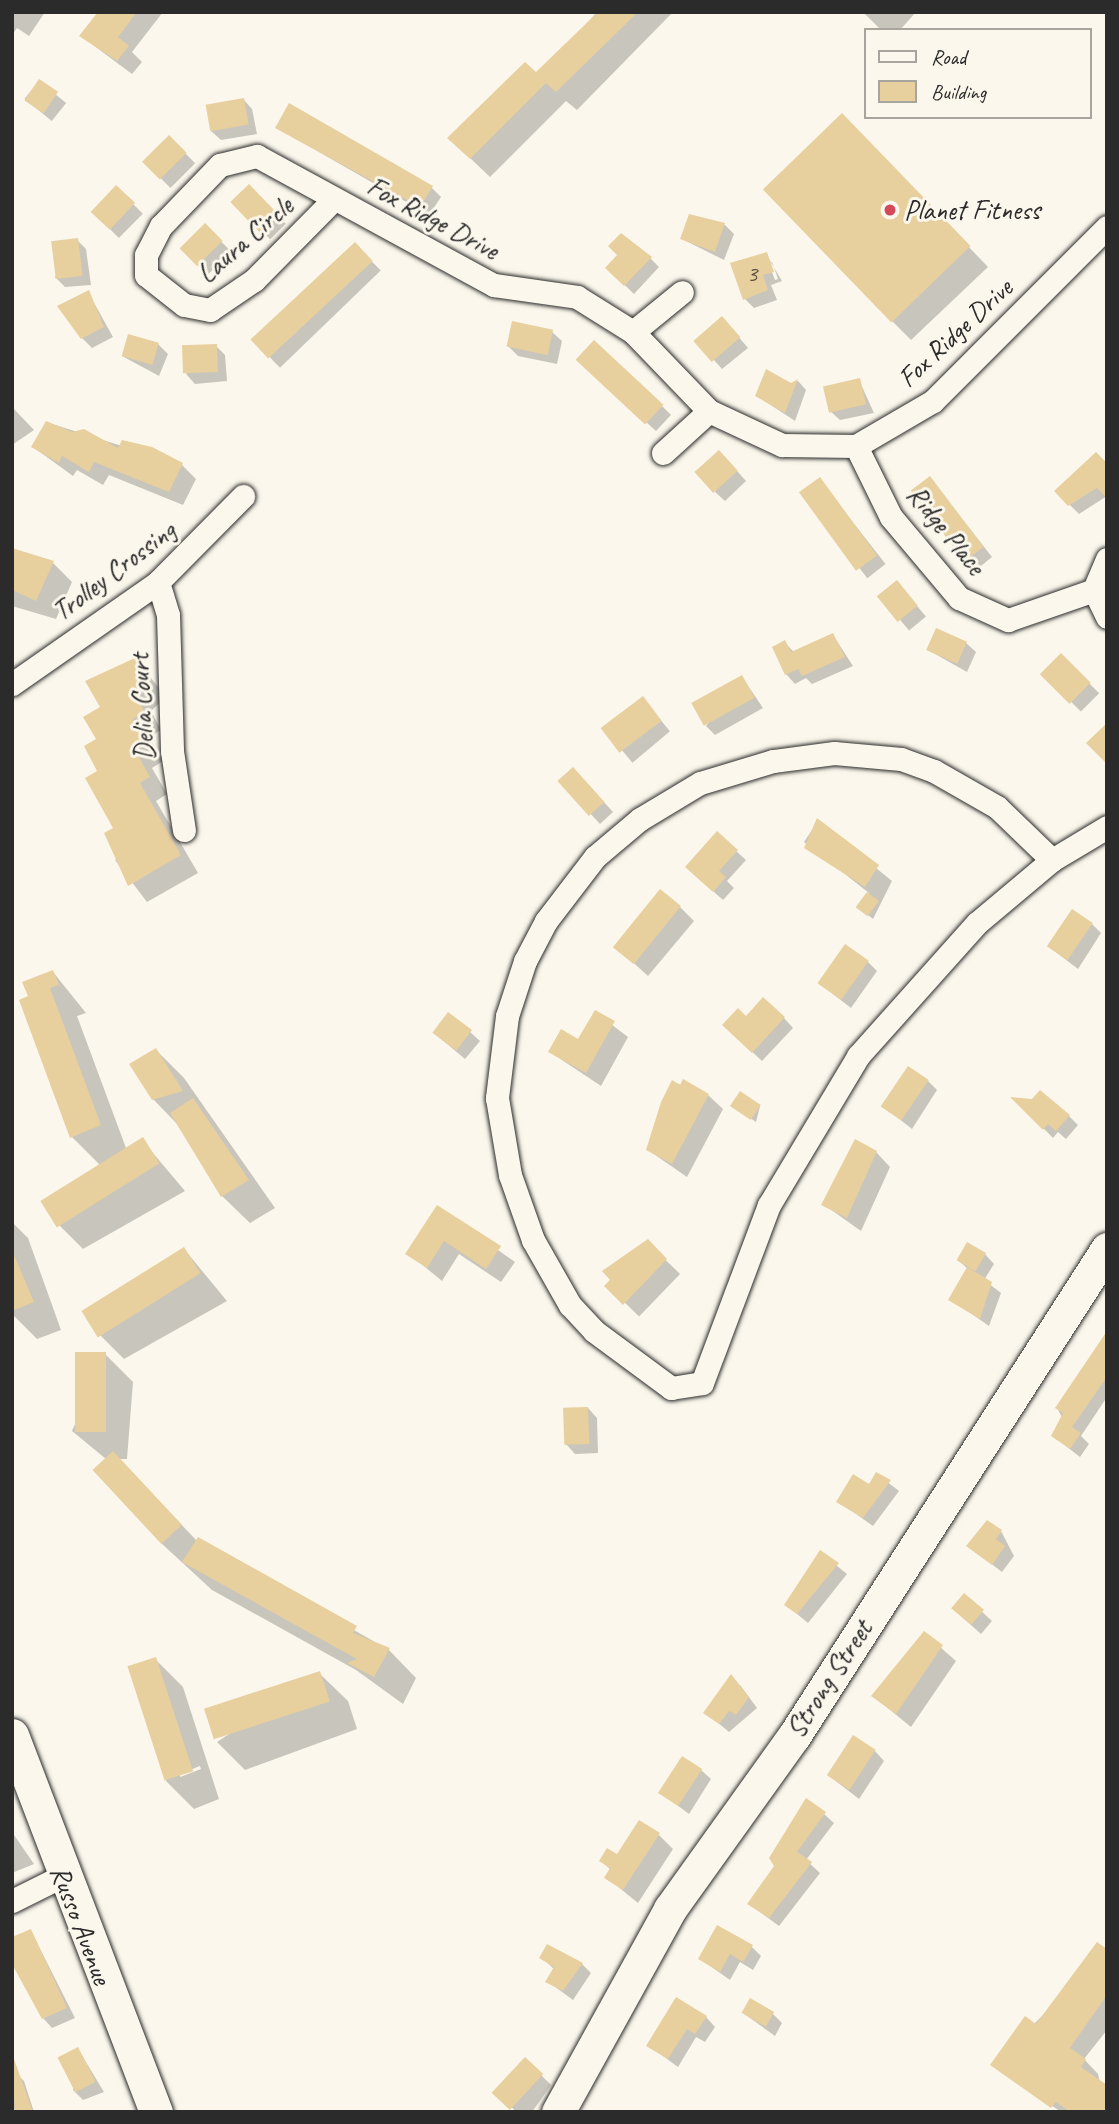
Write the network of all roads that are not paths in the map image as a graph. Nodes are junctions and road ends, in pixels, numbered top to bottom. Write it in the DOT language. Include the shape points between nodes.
graph roads {
  1 [pos="237,157"];
  2 [pos="334,199"];
  3 [pos="1107,226"];
  4 [pos="682,292"];
  5 [pos="633,332"];
  6 [pos="709,411"];
  7 [pos="856,446"];
  8 [pos="663,453"];
  9 [pos="243,496"];
  10 [pos="1107,559"];
  11 [pos="158,582"];
  12 [pos="1094,590"];
  13 [pos="1107,617"];
  14 [pos="12,684"];
  15 [pos="1107,827"];
  16 [pos="184,830"];
  17 [pos="1052,860"];
  18 [pos="1107,1249"];
  19 [pos="12,1735"];
  20 [pos="62,1876"];
  21 [pos="12,1900"];
  22 [pos="156,2112"];
  23 [pos="558,2112"];
  1 -- 2 [label="street, Fox Ridge Drive" via="257,156 288,169"];
  1 -- 2 [label="street, Laura Circle" via="220,165 161,226 146,255 146,275 184,305 210,310 233,296"];
  2 -- 5 [label="street, Fox Ridge Drive" via="494,285 577,297"];
  3 -- 7 [label="street, Fox Ridge Drive" via="933,401"];
  4 -- 5 [label="street"];
  5 -- 6 [label="street, Fox Ridge Drive"];
  6 -- 7 [label="street, Fox Ridge Drive" via="782,445"];
  6 -- 8 [label="street"];
  7 -- 12 [label="street, Ridge Place" via="891,517 960,598 1008,620"];
  9 -- 11 [label="street, Trolley Crossing"];
  10 -- 12 [label="street"];
  11 -- 14 [label="street, Trolley Crossing"];
  11 -- 16 [label="street, Delia Court" via="168,615 172,751"];
  12 -- 13 [label="street"];
  15 -- 17 [label="street"];
  17 -- 17 [label="street" via="997,807 934,771 901,759 844,753 773,761 700,783 639,819 595,856 553,909 525,961 508,1016 497,1097 510,1175 533,1240 570,1305 594,1331 671,1388 702,1383 769,1205 830,1096 925,975"];
  18 -- 23 [label="street, Strong Street" via="793,1736 664,1920"];
  19 -- 20 [label="street, Russo Avenue"];
  20 -- 21 [label="street"];
  20 -- 22 [label="street, Russo Avenue"];
}
